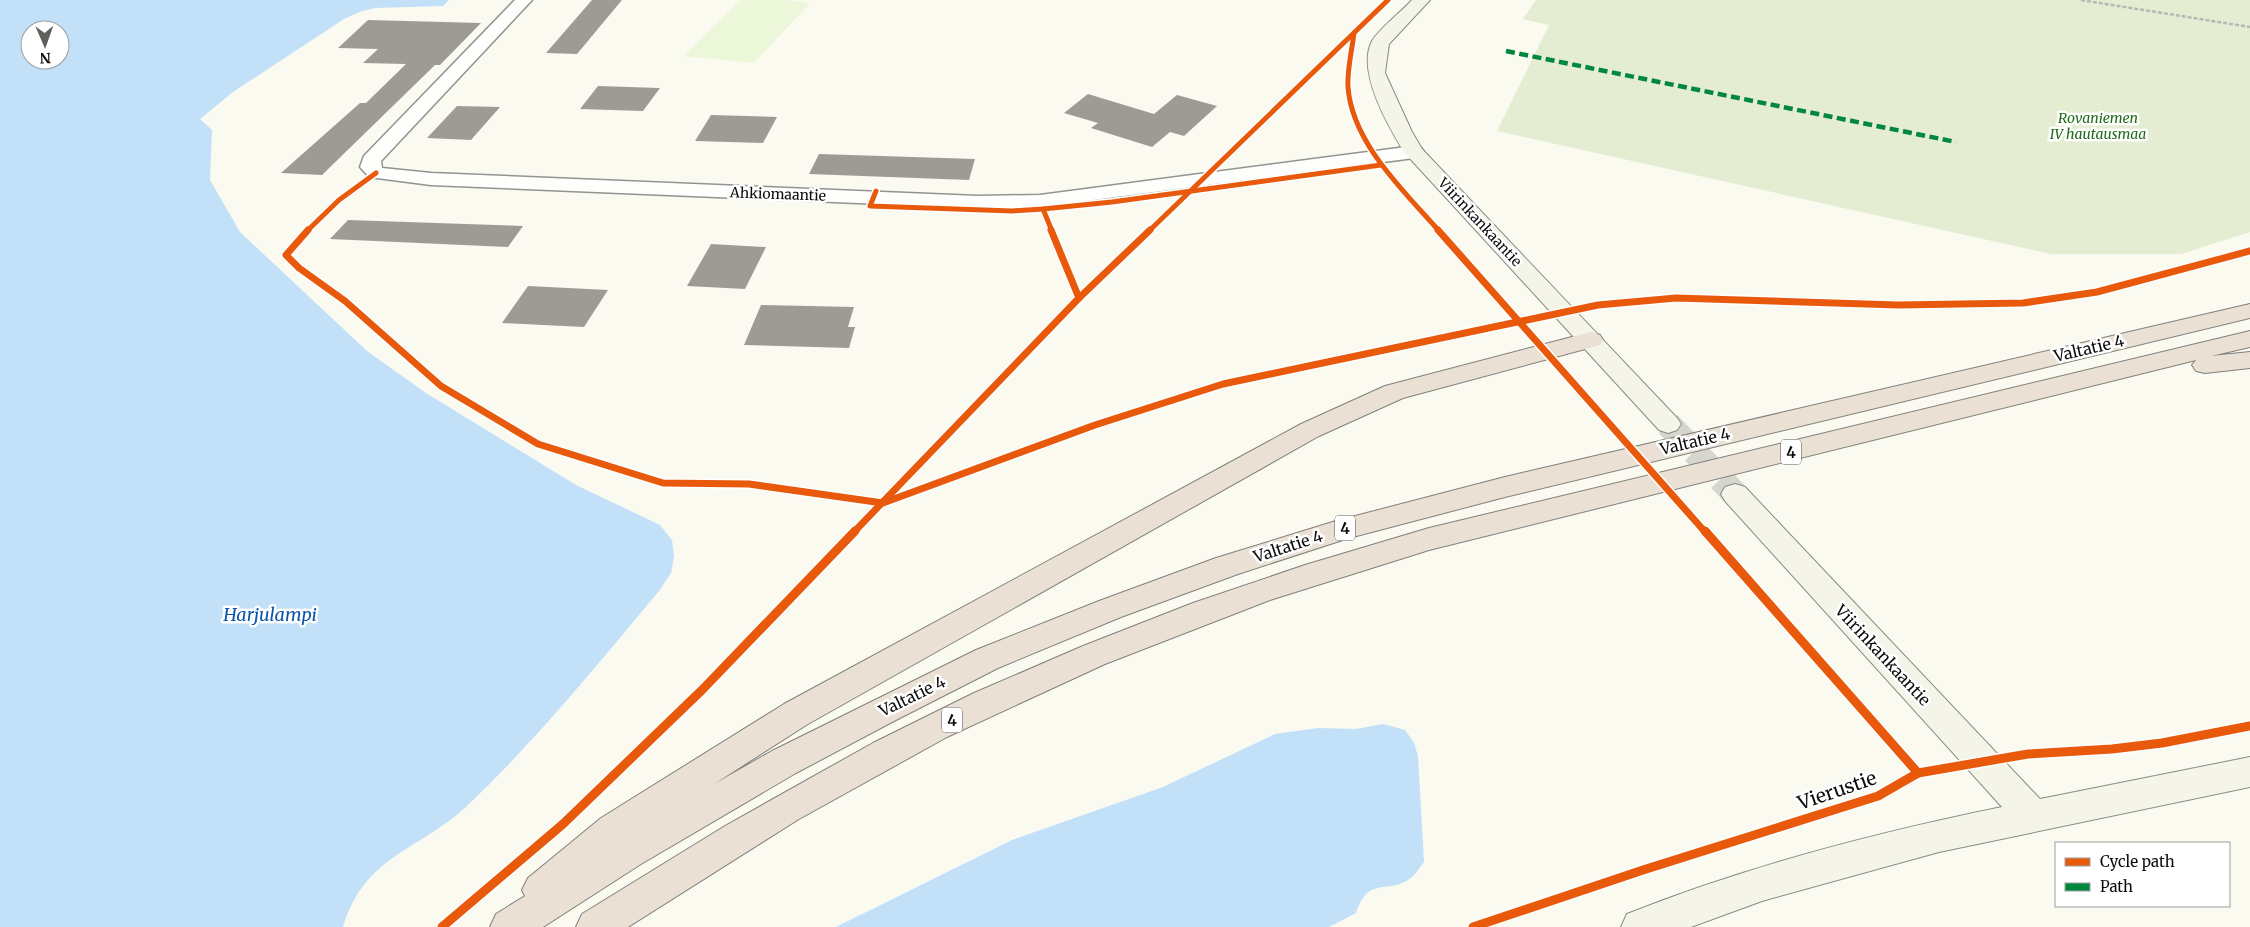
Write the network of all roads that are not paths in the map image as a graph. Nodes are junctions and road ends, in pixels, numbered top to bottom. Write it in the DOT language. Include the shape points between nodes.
graph roads {
  1 [pos="524,0"];
  2 [pos="1422,0"];
  3 [pos="1414,152"];
  4 [pos="2250,295"];
  5 [pos="2250,311"];
  6 [pos="1591,340"];
  7 [pos="2250,340"];
  8 [pos="2071,352"];
  9 [pos="2250,360"];
  10 [pos="2101,375"];
  11 [pos="1668,424"];
  12 [pos="1734,494"];
  13 [pos="2250,772"];
  14 [pos="2033,816"];
  15 [pos="498,927"];
  16 [pos="509,927"];
  17 [pos="595,927"];
  18 [pos="1640,927"];
  1 -- 3 [label="street, Ahkiomaantie" via="371,160 370,167 376,174 441,180 978,202 1040,201"];
  2 -- 3 [label="street, Viirinkankaantie" via="1380,43 1376,73"];
  3 -- 6 [label="street, Viirinkankaantie"];
  4 -- 8 [label="highway"];
  5 -- 8 [label="highway, Valtatie 4 / 4"];
  6 -- 11 [label="street, Viirinkankaantie"];
  6 -- 15 [label="highway" via="1394,392 1310,430 796,714 614,829"];
  7 -- 10 [label="highway, Valtatie 4 / 4"];
  8 -- 16 [label="highway, Valtatie 4 / 4" via="1346,528 1119,606 987,659 784,762 628,852"];
  9 -- 10 [label="highway"];
  10 -- 17 [label="highway, Valtatie 4 / 4" via="1430,539 1333,566 1247,595 1067,666 983,704 840,779 672,877"];
  12 -- 14 [label="street, Viirinkankaantie"];
  13 -- 14 [label="street"];
  14 -- 18 [label="street" via="1939,836 1762,884"];
}
